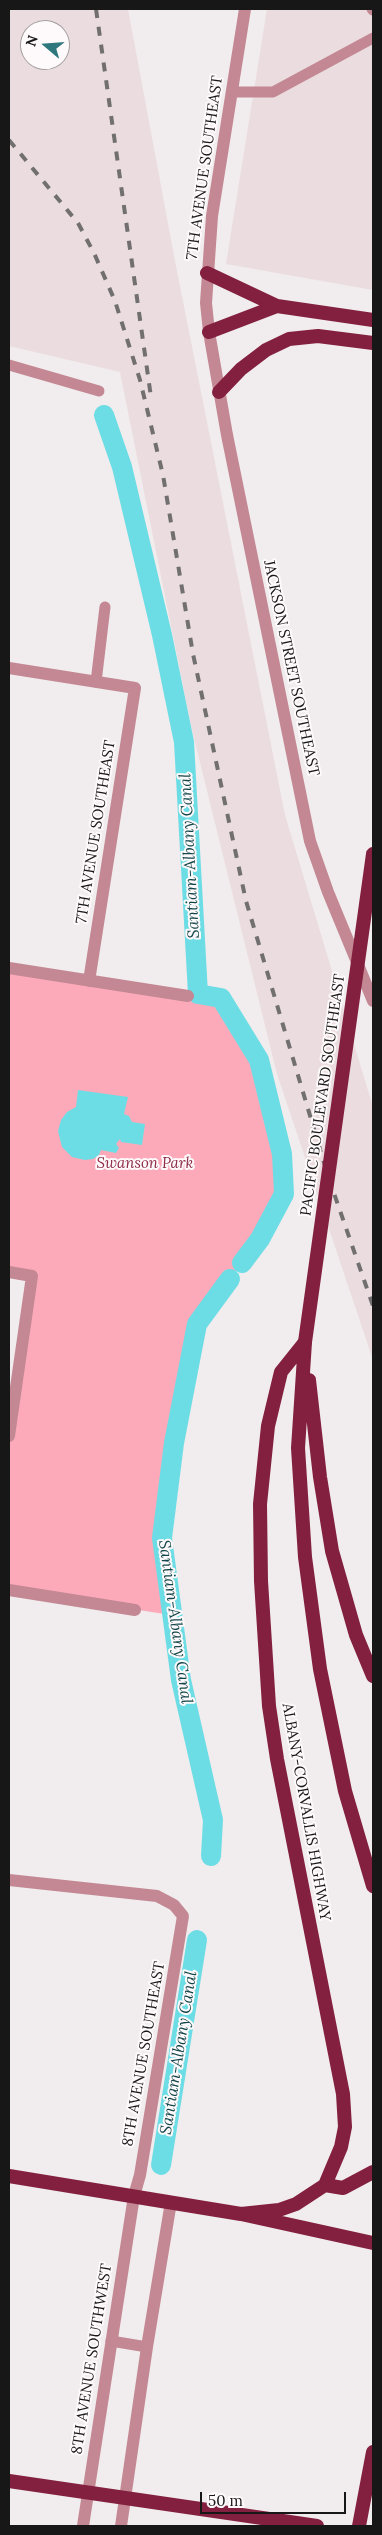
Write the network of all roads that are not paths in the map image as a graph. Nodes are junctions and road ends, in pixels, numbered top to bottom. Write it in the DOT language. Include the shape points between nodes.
graph roads {
  1 [pos="245,9"];
  2 [pos="373,38"];
  3 [pos="232,92"];
  4 [pos="207,273"];
  5 [pos="277,306"];
  6 [pos="373,320"];
  7 [pos="209,332"];
  8 [pos="373,343"];
  9 [pos="9,365"];
  10 [pos="99,391"];
  11 [pos="219,392"];
  12 [pos="105,607"];
  13 [pos="9,668"];
  14 [pos="96,682"];
  15 [pos="373,854"];
  16 [pos="9,968"];
  17 [pos="89,980"];
  18 [pos="188,996"];
  19 [pos="373,1001"];
  20 [pos="9,1272"];
  21 [pos="305,1342"];
  22 [pos="9,1436"];
  23 [pos="9,1590"];
  24 [pos="135,1610"];
  25 [pos="373,1676"];
  26 [pos="9,1880"];
  27 [pos="373,1886"];
  28 [pos="373,2172"];
  29 [pos="9,2176"];
  30 [pos="326,2185"];
  31 [pos="134,2196"];
  32 [pos="171,2202"];
  33 [pos="242,2214"];
  34 [pos="373,2243"];
  35 [pos="111,2341"];
  36 [pos="147,2348"];
  37 [pos="373,2452"];
  38 [pos="9,2481"];
  39 [pos="88,2494"];
  40 [pos="126,2500"];
  41 [pos="83,2526"];
  42 [pos="122,2526"];
  43 [pos="317,2526"];
  44 [pos="359,2526"];
  1 -- 3 [label="street, 7TH AVENUE SOUTHEAST"];
  2 -- 3 [label="lane" via="274,92"];
  3 -- 4 [label="street, 7TH AVENUE SOUTHEAST" via="212,216"];
  4 -- 5 [label="highway"];
  4 -- 7 [label="street, 7TH AVENUE SOUTHEAST"];
  5 -- 6 [label="highway"];
  5 -- 7 [label="highway"];
  7 -- 11 [label="street, JACKSON STREET SOUTHEAST"];
  8 -- 11 [label="highway" via="318,336 289,339 241,369"];
  9 -- 10 [label="lane"];
  11 -- 19 [label="street, JACKSON STREET SOUTHEAST" via="310,841"];
  12 -- 14 [label="lane"];
  13 -- 14 [label="street"];
  14 -- 17 [label="street, 7TH AVENUE SOUTHEAST" via="135,688"];
  15 -- 21 [label="highway, PACIFIC BOULEVARD SOUTHEAST, bridge"];
  16 -- 17 [label="street"];
  17 -- 18 [label="street"];
  20 -- 22 [label="street" via="32,1276"];
  21 -- 25 [label="highway" via="332,1551 356,1635"];
  21 -- 27 [label="highway" via="298,1448 305,1558 322,1679 345,1791"];
  21 -- 30 [label="highway, ALBANY-CORVALLIS HIGHWAY" via="281,1372 268,1426 260,1504 261,1581 269,1706 277,1759 345,2111 341,2147"];
  23 -- 24 [label="street"];
  26 -- 31 [label="street, 8TH AVENUE SOUTHEAST" via="157,1896 174,1905 183,1916"];
  28 -- 30 [label="highway" via="342,2188"];
  29 -- 31 [label="highway"];
  30 -- 33 [label="highway" via="296,2204 279,2210"];
  31 -- 32 [label="highway"];
  31 -- 35 [label="street, 8TH AVENUE SOUTHWEST"];
  32 -- 33 [label="highway"];
  32 -- 36 [label="street"];
  33 -- 34 [label="highway"];
  35 -- 36 [label="lane"];
  35 -- 39 [label="street, 8TH AVENUE SOUTHWEST"];
  36 -- 40 [label="street"];
  37 -- 44 [label="highway"];
  38 -- 39 [label="highway"];
  39 -- 40 [label="highway"];
  39 -- 41 [label="street, 8TH AVENUE SOUTHWEST"];
  40 -- 42 [label="street"];
  40 -- 43 [label="highway"];
}
